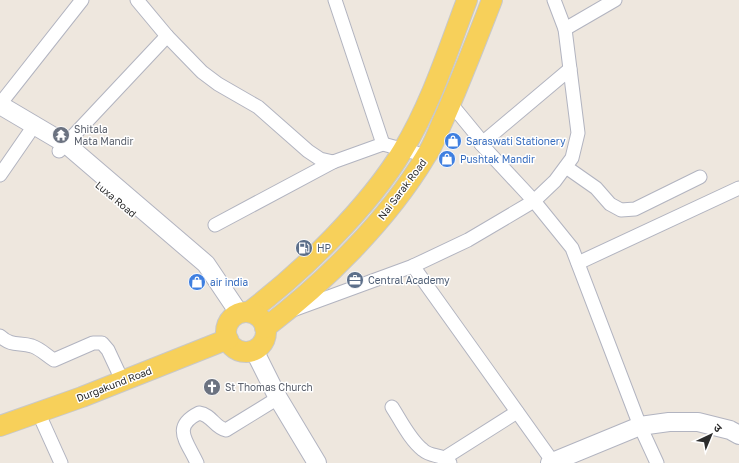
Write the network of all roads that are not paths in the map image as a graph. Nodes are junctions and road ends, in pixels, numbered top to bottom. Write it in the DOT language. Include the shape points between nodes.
graph roads {
  1 [pos="82,0"];
  2 [pos="137,0"];
  3 [pos="335,0"];
  4 [pos="468,0"];
  5 [pos="492,0"];
  6 [pos="554,0"];
  7 [pos="614,0"];
  8 [pos="565,29"];
  9 [pos="167,36"];
  10 [pos="570,69"];
  11 [pos="0,104"];
  12 [pos="451,104"];
  13 [pos="0,115"];
  14 [pos="29,132"];
  15 [pos="383,144"];
  16 [pos="481,144"];
  17 [pos="62,148"];
  18 [pos="403,150"];
  19 [pos="427,156"];
  20 [pos="332,162"];
  21 [pos="566,167"];
  22 [pos="0,175"];
  23 [pos="700,177"];
  24 [pos="739,188"];
  25 [pos="534,201"];
  26 [pos="215,225"];
  27 [pos="578,263"];
  28 [pos="413,266"];
  29 [pos="246,311"];
  30 [pos="274,321"];
  31 [pos="0,336"];
  32 [pos="228,339"];
  33 [pos="254,350"];
  34 [pos="122,380"];
  35 [pos="278,398"];
  36 [pos="392,407"];
  37 [pos="38,412"];
  38 [pos="517,412"];
  39 [pos="0,426"];
  40 [pos="640,426"];
  41 [pos="739,435"];
  42 [pos="448,460"];
  43 [pos="551,462"];
  44 [pos="61,463"];
  45 [pos="197,463"];
  46 [pos="317,463"];
  47 [pos="657,463"];
  1 -- 11 [label="street"];
  2 -- 9 [label="street"];
  3 -- 15 [label="street"];
  4 -- 18 [label="main road, Nai Sarak Road" via="429,96"];
  5 -- 12 [label="main road, Nai Sarak Road"];
  6 -- 8 [label="street"];
  7 -- 8 [label="street"];
  8 -- 10 [label="street"];
  9 -- 17 [label="street"];
  9 -- 20 [label="street" via="202,72 258,107 314,155"];
  10 -- 16 [label="street"];
  10 -- 21 [label="street" via="578,133 572,158"];
  11 -- 17 [label="street"];
  12 -- 16 [label="street"];
  12 -- 19 [label="main road, Nai Sarak Road"];
  13 -- 14 [label="street, Luxa Road"];
  14 -- 17 [label="street, Luxa Road"];
  14 -- 22 [label="street"];
  15 -- 18 [label="street"];
  15 -- 20 [label="street"];
  16 -- 25 [label="street"];
  17 -- 29 [label="street" via="206,264"];
  17 -- 29 [label="street, Luxa Road" via="196,266 218,299"];
  18 -- 19 [label="street"];
  18 -- 29 [label="main road, Nai Sarak Road" via="382,182 314,256"];
  19 -- 30 [label="main road, Nai Sarak Road" via="401,194 372,228 331,270"];
  20 -- 26 [label="street"];
  21 -- 23 [label="street" via="596,188 610,204 621,210 635,209"];
  21 -- 25 [label="street"];
  24 -- 27 [label="street"];
  25 -- 27 [label="street" via="572,248"];
  25 -- 28 [label="street" via="468,240"];
  27 -- 40 [label="street"];
  28 -- 30 [label="street"];
  28 -- 38 [label="street"];
  29 -- 30 [label="main road"];
  29 -- 32 [label="main road" via="226,328"];
  30 -- 33 [label="main road" via="263,341"];
  31 -- 34 [label="street" via="12,344 37,348 54,360 93,343 102,344 108,350"];
  32 -- 33 [label="main road" via="241,351"];
  32 -- 34 [label="main road, Durgakund Road"];
  33 -- 35 [label="street"];
  34 -- 37 [label="main road, Durgakund Road"];
  35 -- 45 [label="street" via="226,430 220,429 205,414 199,413 185,422 182,427 183,434"];
  35 -- 46 [label="street"];
  36 -- 42 [label="street" via="424,452"];
  37 -- 39 [label="main road, Durgakund Road"];
  37 -- 44 [label="street"];
  38 -- 42 [label="street"];
  38 -- 43 [label="street"];
  40 -- 41 [label="street" via="698,422 730,430"];
  40 -- 43 [label="street"];
  40 -- 47 [label="street"];
}
